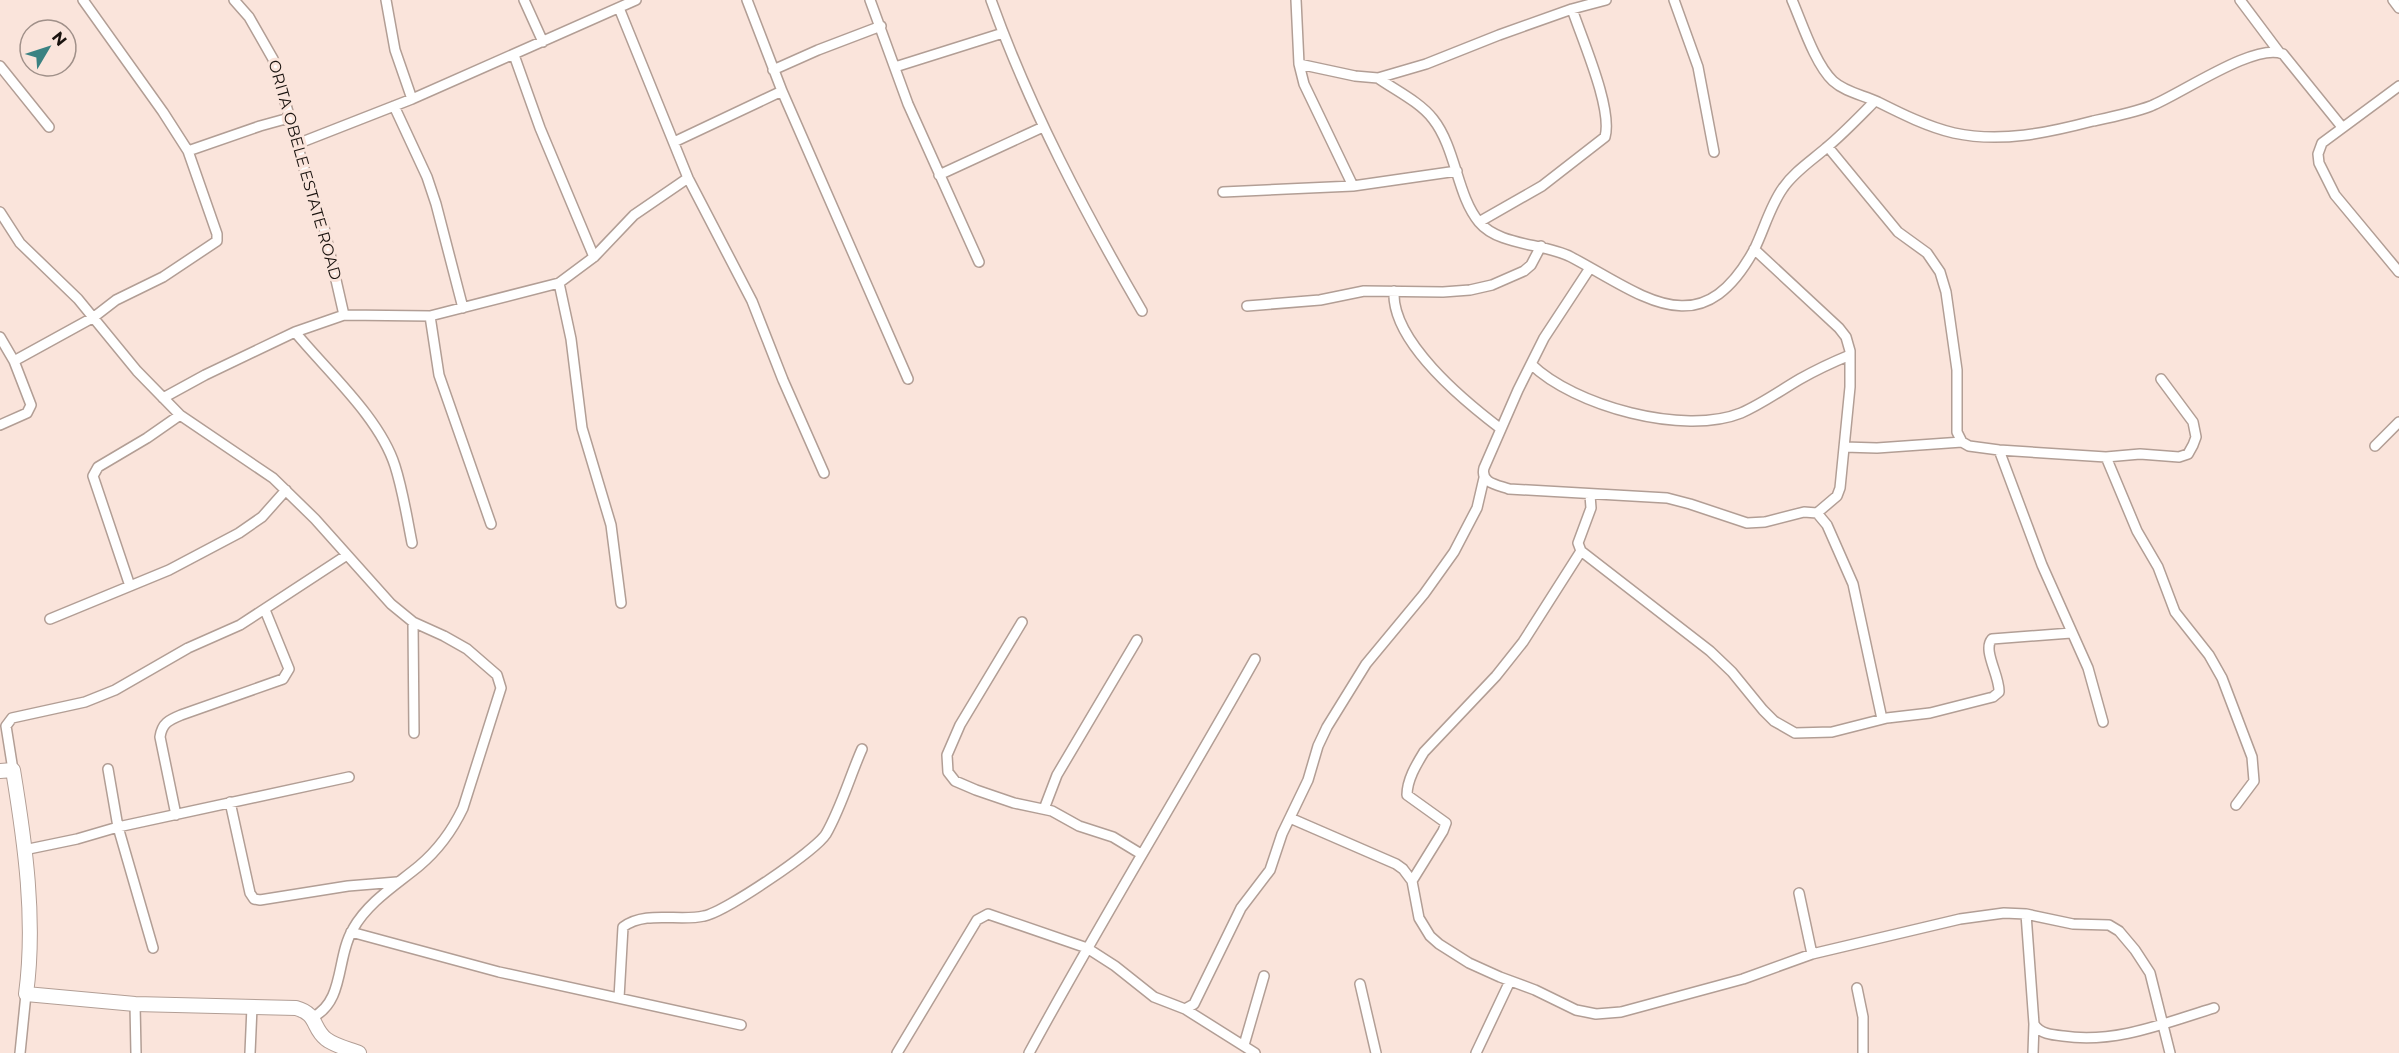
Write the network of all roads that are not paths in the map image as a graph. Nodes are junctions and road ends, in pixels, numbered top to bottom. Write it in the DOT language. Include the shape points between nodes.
graph roads {
  1 [pos="83,0"];
  2 [pos="234,0"];
  3 [pos="386,0"];
  4 [pos="524,0"];
  5 [pos="636,0"];
  6 [pos="747,0"];
  7 [pos="870,0"];
  8 [pos="991,0"];
  9 [pos="1296,0"];
  10 [pos="1606,0"];
  11 [pos="1674,0"];
  12 [pos="1792,0"];
  13 [pos="2240,0"];
  14 [pos="2393,0"];
  15 [pos="619,8"];
  16 [pos="2399,8"];
  17 [pos="1572,9"];
  18 [pos="881,26"];
  19 [pos="1003,33"];
  20 [pos="543,42"];
  21 [pos="2279,52"];
  22 [pos="514,55"];
  23 [pos="1299,64"];
  24 [pos="0,66"];
  25 [pos="895,67"];
  26 [pos="773,70"];
  27 [pos="1378,78"];
  28 [pos="2399,86"];
  29 [pos="782,91"];
  30 [pos="412,99"];
  31 [pos="1875,101"];
  32 [pos="394,106"];
  33 [pos="289,118"];
  34 [pos="1044,126"];
  35 [pos="49,127"];
  36 [pos="2342,127"];
  37 [pos="674,142"];
  38 [pos="297,144"];
  39 [pos="1828,147"];
  40 [pos="188,151"];
  41 [pos="1714,152"];
  42 [pos="1456,171"];
  43 [pos="939,175"];
  44 [pos="688,178"];
  45 [pos="1353,186"];
  46 [pos="1223,192"];
  47 [pos="0,212"];
  48 [pos="1479,222"];
  49 [pos="1541,246"];
  50 [pos="1754,249"];
  51 [pos="594,257"];
  52 [pos="979,262"];
  53 [pos="1590,268"];
  54 [pos="2399,272"];
  55 [pos="559,283"];
  56 [pos="1394,291"];
  57 [pos="1247,306"];
  58 [pos="463,308"];
  59 [pos="1142,310"];
  60 [pos="344,315"];
  61 [pos="430,316"];
  62 [pos="94,317"];
  63 [pos="295,332"];
  64 [pos="0,337"];
  65 [pos="1850,355"];
  66 [pos="14,361"];
  67 [pos="1531,364"];
  68 [pos="908,379"];
  69 [pos="2161,379"];
  70 [pos="163,398"];
  71 [pos="180,415"];
  72 [pos="2399,422"];
  73 [pos="0,425"];
  74 [pos="1501,429"];
  75 [pos="1962,442"];
  76 [pos="2375,446"];
  77 [pos="1844,447"];
  78 [pos="1999,450"];
  79 [pos="2106,458"];
  80 [pos="824,473"];
  81 [pos="1484,478"];
  82 [pos="286,490"];
  83 [pos="1590,495"];
  84 [pos="1817,513"];
  85 [pos="491,524"];
  86 [pos="412,543"];
  87 [pos="1581,551"];
  88 [pos="348,555"];
  89 [pos="130,586"];
  90 [pos="621,603"];
  91 [pos="265,610"];
  92 [pos="50,620"];
  93 [pos="413,622"];
  94 [pos="1022,622"];
  95 [pos="2072,633"];
  96 [pos="1137,640"];
  97 [pos="1255,659"];
  98 [pos="1882,719"];
  99 [pos="2103,723"];
  100 [pos="414,733"];
  101 [pos="862,749"];
  102 [pos="108,769"];
  103 [pos="7,770"];
  104 [pos="349,777"];
  105 [pos="230,802"];
  106 [pos="2236,805"];
  107 [pos="1044,809"];
  108 [pos="176,815"];
  109 [pos="1290,818"];
  110 [pos="117,827"];
  111 [pos="24,850"];
  112 [pos="1141,854"];
  113 [pos="1412,881"];
  114 [pos="397,882"];
  115 [pos="1799,893"];
  116 [pos="2026,914"];
  117 [pos="351,932"];
  118 [pos="153,948"];
  119 [pos="1087,948"];
  120 [pos="1812,954"];
  121 [pos="1264,976"];
  122 [pos="1510,981"];
  123 [pos="1360,984"];
  124 [pos="1857,988"];
  125 [pos="26,994"];
  126 [pos="619,998"];
  127 [pos="135,1004"];
  128 [pos="252,1007"];
  129 [pos="2214,1008"];
  130 [pos="1185,1010"];
  131 [pos="313,1017"];
  132 [pos="2034,1024"];
  133 [pos="2163,1024"];
  134 [pos="741,1025"];
  135 [pos="1244,1045"];
  136 [pos="1030,1052"];
  137 [pos="20,1053"];
  138 [pos="136,1053"];
  139 [pos="249,1053"];
  140 [pos="358,1053"];
  141 [pos="897,1053"];
  142 [pos="1255,1053"];
  143 [pos="1376,1053"];
  144 [pos="1476,1053"];
  145 [pos="1863,1053"];
  146 [pos="2032,1053"];
  147 [pos="2169,1053"];
  1 -- 40 [label="street"];
  2 -- 33 [label="street, ORITA OBELE ESTATE ROAD" via="249,17 273,59"];
  3 -- 30 [label="street" via="396,50"];
  4 -- 20 [label="street"];
  5 -- 15 [label="street"];
  6 -- 26 [label="street"];
  7 -- 18 [label="street"];
  8 -- 19 [label="street"];
  9 -- 23 [label="street"];
  10 -- 17 [label="street"];
  11 -- 41 [label="street" via="1698,67"];
  12 -- 31 [label="street" via="1820,62 1833,81"];
  13 -- 21 [label="street"];
  14 -- 16 [label="street"];
  15 -- 20 [label="street"];
  15 -- 37 [label="street"];
  17 -- 27 [label="street"];
  17 -- 48 [label="street" via="1603,102 1605,138 1542,186"];
  18 -- 25 [label="street"];
  18 -- 26 [label="street"];
  19 -- 25 [label="street"];
  19 -- 34 [label="street"];
  20 -- 22 [label="street"];
  21 -- 31 [label="street" via="2265,51 2245,59 2150,106 2021,137 1954,133"];
  21 -- 36 [label="street"];
  22 -- 30 [label="street"];
  22 -- 51 [label="street"];
  23 -- 27 [label="street"];
  23 -- 45 [label="street" via="1304,84"];
  24 -- 35 [label="street"];
  25 -- 43 [label="street"];
  26 -- 29 [label="street"];
  27 -- 42 [label="street" via="1431,116 1449,148"];
  28 -- 36 [label="street"];
  29 -- 37 [label="street"];
  29 -- 68 [label="street"];
  30 -- 32 [label="street"];
  31 -- 39 [label="street"];
  32 -- 38 [label="street"];
  32 -- 58 [label="street" via="427,177"];
  33 -- 38 [label="street, ORITA OBELE ESTATE ROAD"];
  33 -- 40 [label="street"];
  34 -- 43 [label="street"];
  34 -- 59 [label="street" via="1072,186"];
  36 -- 54 [label="street" via="2322,143 2319,163 2335,195"];
  37 -- 44 [label="street"];
  38 -- 60 [label="street, ORITA OBELE ESTATE ROAD" via="323,223"];
  39 -- 50 [label="street" via="1787,182"];
  39 -- 75 [label="street" via="1898,232 1926,253 1940,272 1957,370 1957,432"];
  40 -- 62 [label="street" via="217,234 216,241 163,277 109,304"];
  42 -- 45 [label="street"];
  42 -- 48 [label="street"];
  43 -- 52 [label="street"];
  44 -- 51 [label="street" via="634,215"];
  44 -- 80 [label="street" via="752,301"];
  45 -- 46 [label="street"];
  47 -- 62 [label="street" via="20,243"];
  48 -- 49 [label="street" via="1496,236"];
  49 -- 53 [label="street"];
  49 -- 56 [label="street" via="1524,271 1492,285 1443,292"];
  50 -- 53 [label="street" via="1729,285 1714,298 1687,305 1646,298"];
  50 -- 65 [label="street" via="1839,328 1846,337"];
  51 -- 55 [label="street"];
  53 -- 67 [label="street" via="1561,309"];
  55 -- 58 [label="street"];
  55 -- 90 [label="street" via="571,339 582,428 611,525"];
  56 -- 57 [label="street" via="1364,291 1320,300"];
  56 -- 74 [label="street" via="1394,309 1418,351 1457,395"];
  58 -- 61 [label="street"];
  60 -- 61 [label="street"];
  60 -- 63 [label="street"];
  61 -- 85 [label="street" via="439,375"];
  62 -- 66 [label="street"];
  62 -- 70 [label="street" via="136,371"];
  63 -- 70 [label="street"];
  63 -- 86 [label="street" via="386,446 395,466"];
  64 -- 66 [label="street"];
  65 -- 67 [label="street" via="1740,413 1718,420 1694,421 1597,403 1544,377"];
  65 -- 77 [label="street"];
  66 -- 73 [label="street" via="31,405 27,413"];
  67 -- 74 [label="street"];
  69 -- 79 [label="street" via="2193,423 2196,437 2188,454"];
  70 -- 71 [label="street"];
  71 -- 82 [label="street"];
  71 -- 89 [label="street" via="98,467 93,476"];
  72 -- 76 [label="street"];
  74 -- 81 [label="street" via="1484,468"];
  75 -- 77 [label="street"];
  75 -- 78 [label="street"];
  77 -- 84 [label="street" via="1839,492"];
  78 -- 79 [label="street"];
  78 -- 95 [label="street"];
  79 -- 106 [label="street" via="2175,612 2222,678 2252,757 2254,781"];
  81 -- 83 [label="street" via="1509,489"];
  81 -- 109 [label="street" via="1477,508 1454,552 1347,693 1318,746 1308,780"];
  82 -- 88 [label="street"];
  82 -- 89 [label="street" via="262,517 239,533"];
  83 -- 84 [label="street" via="1667,498 1747,523"];
  83 -- 87 [label="street" via="1592,508 1578,543"];
  84 -- 98 [label="street" via="1827,525 1853,584"];
  87 -- 98 [label="street" via="1710,651 1784,728 1803,734 1832,732"];
  87 -- 113 [label="street" via="1496,676 1416,765 1407,795 1446,823"];
  88 -- 91 [label="street"];
  88 -- 93 [label="street" via="391,604"];
  89 -- 92 [label="street"];
  91 -- 103 [label="street" via="115,690 85,702 12,718 6,726"];
  91 -- 108 [label="street" via="289,669 287,675 180,714 161,730"];
  93 -- 100 [label="street"];
  93 -- 114 [label="street" via="467,649 497,675 501,688 455,824 421,864"];
  94 -- 107 [label="street" via="960,725 947,766 955,781 1014,803"];
  95 -- 98 [label="street" via="1992,639 1988,650 2000,682 1997,694 1930,713"];
  95 -- 99 [label="street" via="2088,668"];
  96 -- 107 [label="street" via="1057,774"];
  97 -- 112 [label="street"];
  101 -- 126 [label="street" via="825,834 812,849 730,904 704,916 645,920 623,927"];
  102 -- 110 [label="street"];
  103 -- 111 [label="street"];
  104 -- 105 [label="street"];
  105 -- 108 [label="street"];
  105 -- 114 [label="street" via="254,899"];
  107 -- 112 [label="street" via="1113,837"];
  108 -- 110 [label="street"];
  109 -- 113 [label="street" via="1396,864"];
  109 -- 130 [label="street" via="1270,870 1247,898 1194,1004"];
  110 -- 111 [label="street"];
  110 -- 118 [label="street"];
  111 -- 125 [label="street" via="30,926"];
  112 -- 119 [label="street"];
  113 -- 122 [label="street" via="1419,918 1430,936 1469,963"];
  114 -- 117 [label="street"];
  115 -- 120 [label="street"];
  116 -- 120 [label="street" via="1960,919"];
  116 -- 132 [label="street"];
  116 -- 133 [label="street" via="2073,924 2115,927 2150,973"];
  117 -- 126 [label="street" via="500,972"];
  117 -- 131 [label="street" via="332,999 323,1012"];
  119 -- 130 [label="street" via="1154,997"];
  119 -- 136 [label="street"];
  119 -- 141 [label="street" via="988,914 982,916"];
  120 -- 122 [label="street" via="1743,979 1621,1012 1596,1014 1576,1010"];
  121 -- 135 [label="street"];
  122 -- 144 [label="street"];
  123 -- 143 [label="street"];
  124 -- 145 [label="street" via="1863,1017"];
  125 -- 127 [label="street"];
  125 -- 137 [label="street"];
  126 -- 134 [label="street"];
  127 -- 128 [label="street"];
  127 -- 138 [label="street"];
  128 -- 131 [label="street" via="296,1008"];
  128 -- 139 [label="street"];
  129 -- 133 [label="street"];
  130 -- 135 [label="street"];
  131 -- 140 [label="street" via="327,1040"];
  132 -- 133 [label="street" via="2050,1034 2093,1038 2124,1035"];
  132 -- 146 [label="street"];
  133 -- 147 [label="street"];
  135 -- 142 [label="street"];
}
